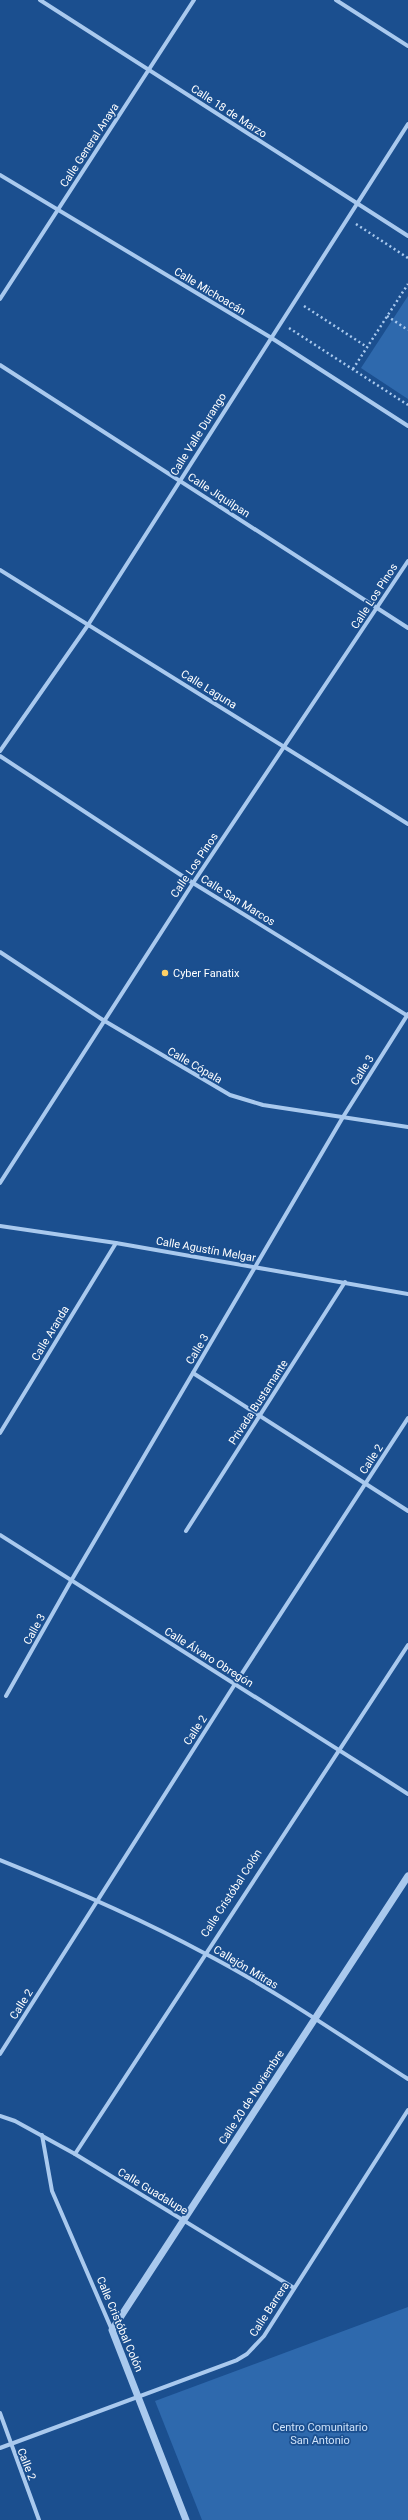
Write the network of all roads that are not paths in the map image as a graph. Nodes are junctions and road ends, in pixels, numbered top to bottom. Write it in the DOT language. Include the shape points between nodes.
graph roads {
  1 [pos="40,0"];
  2 [pos="194,0"];
  3 [pos="336,0"];
  4 [pos="408,46"];
  5 [pos="149,71"];
  6 [pos="408,124"];
  7 [pos="0,175"];
  8 [pos="358,204"];
  9 [pos="58,209"];
  10 [pos="408,236"];
  11 [pos="0,300"];
  12 [pos="270,338"];
  13 [pos="0,365"];
  14 [pos="408,426"];
  15 [pos="180,480"];
  16 [pos="408,561"];
  17 [pos="0,570"];
  18 [pos="377,608"];
  19 [pos="88,625"];
  20 [pos="408,628"];
  21 [pos="284,746"];
  22 [pos="0,751"];
  23 [pos="0,756"];
  24 [pos="408,824"];
  25 [pos="192,883"];
  26 [pos="0,952"];
  27 [pos="408,1015"];
  28 [pos="103,1020"];
  29 [pos="343,1117"];
  30 [pos="408,1127"];
  31 [pos="0,1182"];
  32 [pos="0,1226"];
  33 [pos="116,1243"];
  34 [pos="256,1267"];
  35 [pos="345,1282"];
  36 [pos="408,1294"];
  37 [pos="193,1373"];
  38 [pos="260,1416"];
  39 [pos="408,1418"];
  40 [pos="0,1433"];
  41 [pos="366,1484"];
  42 [pos="408,1511"];
  43 [pos="186,1531"];
  44 [pos="0,1535"];
  45 [pos="71,1580"];
  46 [pos="408,1645"];
  47 [pos="235,1684"];
  48 [pos="6,1696"];
  49 [pos="338,1750"];
  50 [pos="408,1794"];
  51 [pos="0,1860"];
  52 [pos="408,1876"];
  53 [pos="97,1899"];
  54 [pos="205,1953"];
  55 [pos="315,2019"];
  56 [pos="0,2054"];
  57 [pos="408,2079"];
  58 [pos="408,2110"];
  59 [pos="0,2116"];
  60 [pos="42,2135"];
  61 [pos="75,2154"];
  62 [pos="183,2220"];
  63 [pos="294,2288"];
  64 [pos="112,2330"];
  65 [pos="138,2396"];
  66 [pos="0,2413"];
  67 [pos="10,2444"];
  68 [pos="0,2448"];
  69 [pos="39,2520"];
  70 [pos="186,2520"];
  1 -- 5 [label="street, Calle 18 de Marzo"];
  2 -- 5 [label="street, Calle General Anaya"];
  3 -- 4 [label="street"];
  5 -- 8 [label="street, Calle 18 de Marzo"];
  5 -- 9 [label="street, Calle General Anaya"];
  6 -- 8 [label="street, Calle Valle Durango"];
  7 -- 9 [label="street, Calle Michoacán"];
  8 -- 10 [label="street, Calle 18 de Marzo"];
  8 -- 12 [label="street, Calle Valle Durango"];
  9 -- 11 [label="street, Calle General Anaya"];
  9 -- 12 [label="street, Calle Michoacán"];
  12 -- 14 [label="street, Calle Michoacán"];
  12 -- 15 [label="street, Calle Valle Durango"];
  13 -- 15 [label="street, Calle Jiquilpan"];
  15 -- 18 [label="street, Calle Jiquilpan"];
  15 -- 19 [label="street, Calle Valle Durango"];
  16 -- 18 [label="street, Calle Los Pinos"];
  17 -- 19 [label="street, Calle Laguna"];
  18 -- 20 [label="street, Calle Jiquilpan"];
  18 -- 21 [label="street, Calle Los Pinos"];
  19 -- 21 [label="street, Calle Laguna"];
  19 -- 22 [label="street, Calle Valle Durango"];
  21 -- 24 [label="street, Calle Laguna"];
  21 -- 25 [label="street, Calle Los Pinos"];
  23 -- 25 [label="street, Calle San Marcos"];
  25 -- 27 [label="street, Calle San Marcos"];
  25 -- 28 [label="street, Calle Los Pinos"];
  26 -- 28 [label="street, Calle Cópala"];
  27 -- 29 [label="street, Calle 3"];
  28 -- 29 [label="street, Calle Cópala" via="230,1095 263,1105"];
  28 -- 31 [label="street, Calle Los Pinos"];
  29 -- 30 [label="street, Calle Cópala"];
  29 -- 34 [label="street, Calle 3"];
  32 -- 33 [label="street, Calle Agustín Melgar"];
  33 -- 34 [label="street, Calle Agustín Melgar"];
  33 -- 40 [label="street, Calle Aranda"];
  34 -- 35 [label="street, Calle Agustín Melgar"];
  34 -- 37 [label="street, Calle 3"];
  35 -- 36 [label="street, Calle Agustín Melgar"];
  35 -- 38 [label="street, Privada Bustamante"];
  37 -- 38 [label="street"];
  37 -- 45 [label="street, Calle 3"];
  38 -- 41 [label="street"];
  38 -- 43 [label="street, Privada Bustamante"];
  39 -- 41 [label="street, Calle 2"];
  41 -- 42 [label="street"];
  41 -- 47 [label="street, Calle 2"];
  44 -- 45 [label="street, Calle Álvaro Obregón"];
  45 -- 47 [label="street, Calle Álvaro Obregón"];
  45 -- 48 [label="street, Calle 3"];
  46 -- 49 [label="street, Calle Cristóbal Colón"];
  47 -- 49 [label="street, Calle Álvaro Obregón"];
  47 -- 53 [label="street, Calle 2"];
  49 -- 50 [label="street, Calle Álvaro Obregón"];
  49 -- 54 [label="street, Calle Cristóbal Colón"];
  51 -- 53 [label="street, Callejón Mitras"];
  52 -- 55 [label="street, Calle 20 de Noviembre"];
  53 -- 54 [label="street, Callejón Mitras"];
  53 -- 56 [label="street, Calle 2"];
  54 -- 55 [label="street, Callejón Mitras"];
  54 -- 61 [label="street, Calle Cristóbal Colón"];
  55 -- 57 [label="street, Callejón Mitras"];
  55 -- 62 [label="street, Calle 20 de Noviembre"];
  58 -- 63 [label="street, Calle Barrera"];
  59 -- 60 [label="street, Calle Guadalupe"];
  60 -- 61 [label="street, Calle Guadalupe"];
  60 -- 64 [label="street, Calle Cristóbal Colón" via="52,2191"];
  61 -- 62 [label="street, Calle Guadalupe"];
  62 -- 63 [label="street, Calle Guadalupe"];
  62 -- 64 [label="street, Calle 20 de Noviembre"];
  63 -- 65 [label="street, Calle Barrera" via="264,2336 247,2354"];
  64 -- 65 [label="street, Calle Cristóbal Colón"];
  65 -- 67 [label="street, Calle Barrera"];
  65 -- 70 [label="street, Calle Cristóbal Colón"];
  66 -- 67 [label="street, Calle 2"];
  67 -- 68 [label="street, Calle Barrera"];
  67 -- 69 [label="street, Calle 2"];
}
